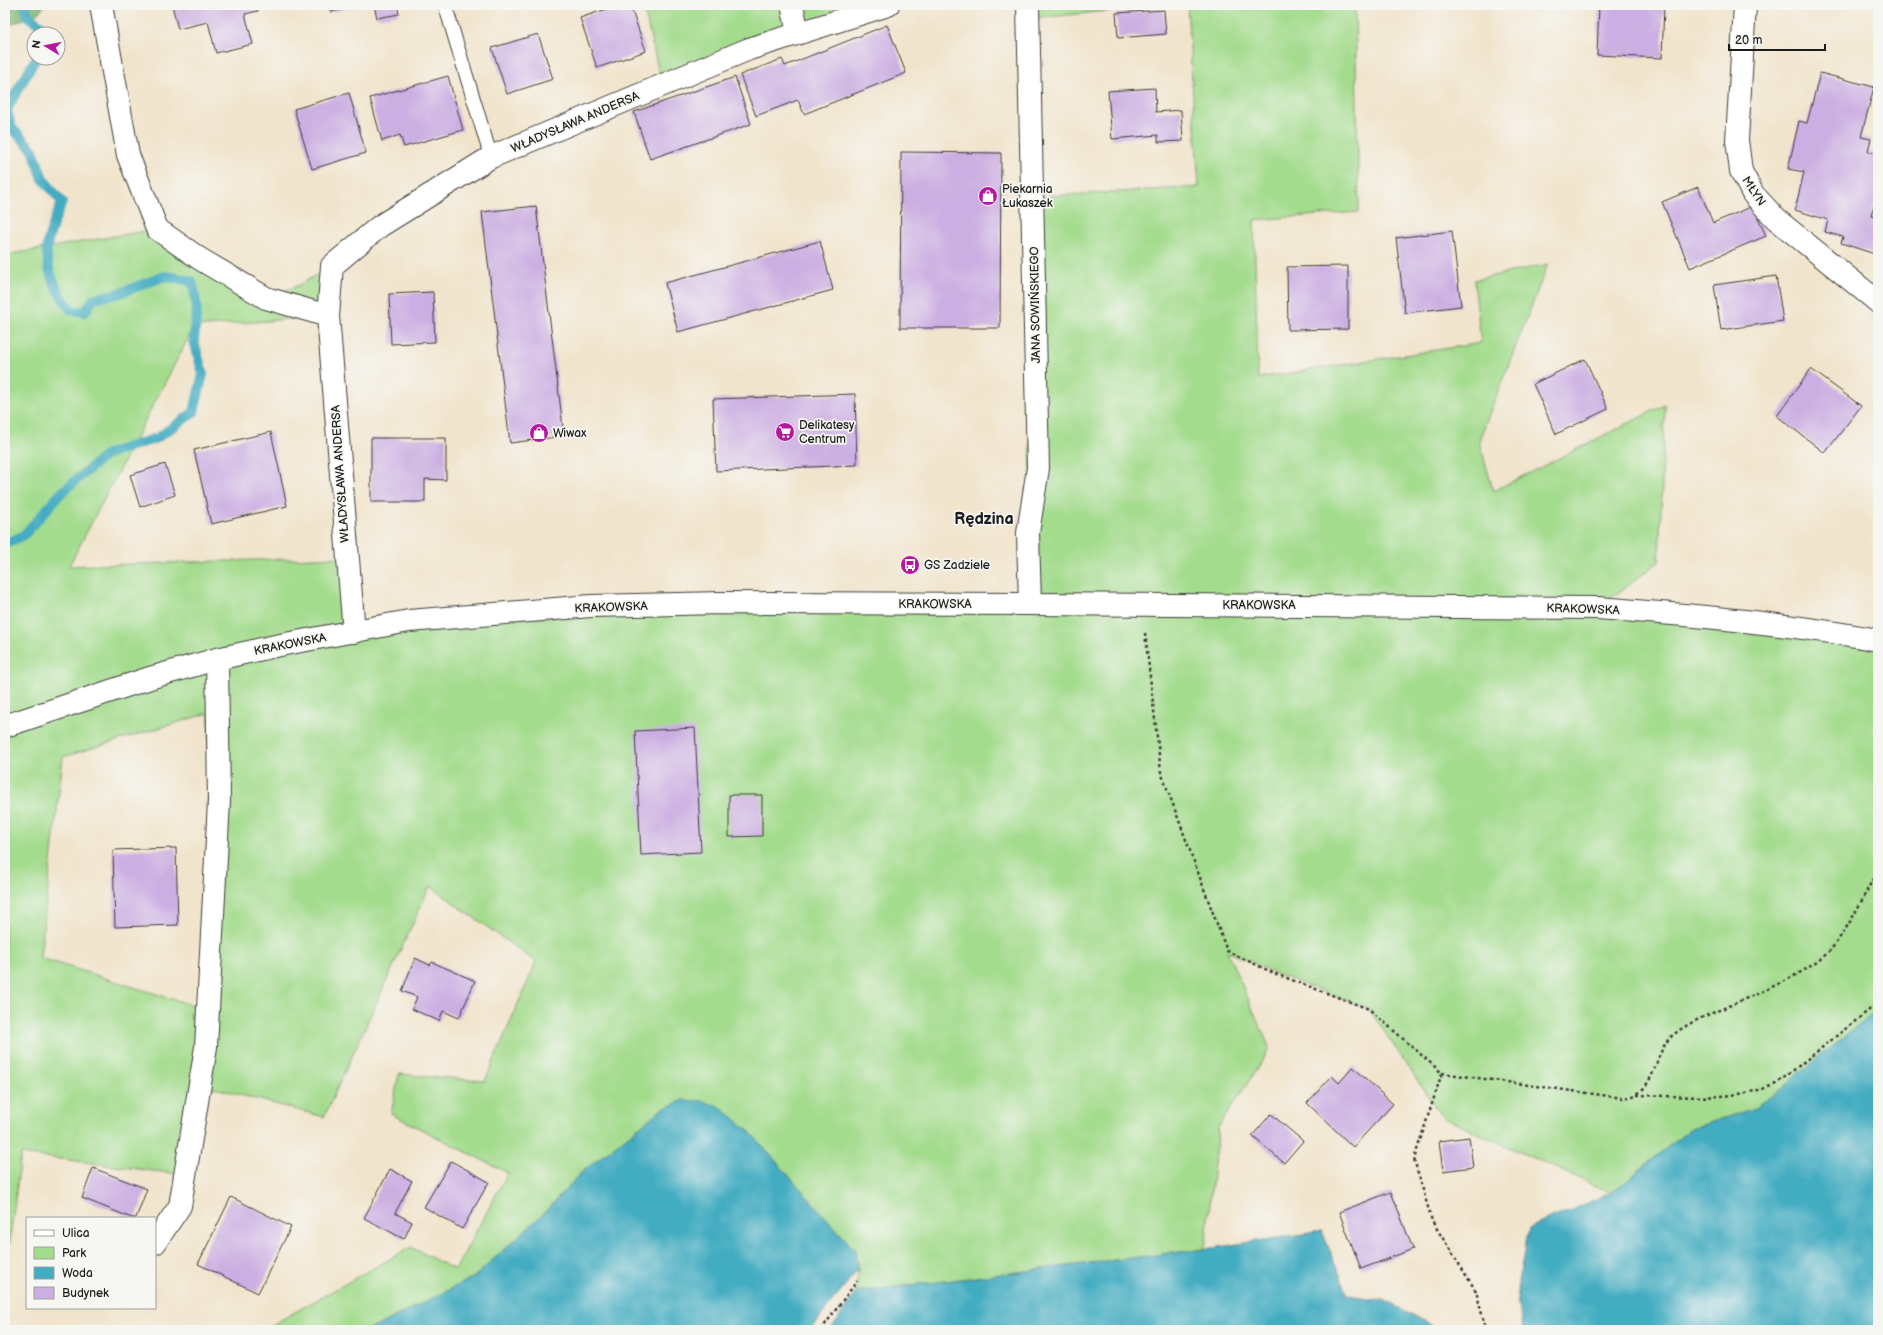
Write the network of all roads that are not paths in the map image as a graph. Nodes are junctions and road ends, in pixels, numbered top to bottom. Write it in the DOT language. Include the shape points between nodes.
graph roads {
  1 [pos="101,5"];
  2 [pos="445,5"];
  3 [pos="792,5"];
  4 [pos="888,5"];
  5 [pos="1028,5"];
  6 [pos="1744,5"];
  7 [pos="798,33"];
  8 [pos="491,157"];
  9 [pos="1878,302"];
  10 [pos="328,316"];
  11 [pos="1030,604"];
  12 [pos="354,632"];
  13 [pos="1878,640"];
  14 [pos="217,659"];
  15 [pos="5,726"];
  16 [pos="156,1242"];
  1 -- 10 [label="street" via="128,155 157,229 200,259 266,298"];
  2 -- 8 [label="lane"];
  3 -- 7 [label="street"];
  4 -- 7 [label="street, WŁADYSŁAWA ANDERSA"];
  5 -- 11 [label="street, JANA SOWIŃSKIEGO" via="1038,468 1028,533"];
  6 -- 9 [label="street, MŁYN" via="1736,140 1741,171 1753,194 1776,219"];
  7 -- 8 [label="street, WŁADYSŁAWA ANDERSA" via="749,49"];
  8 -- 10 [label="street, WŁADYSŁAWA ANDERSA" via="380,226 332,266"];
  10 -- 12 [label="street, WŁADYSŁAWA ANDERSA"];
  11 -- 12 [label="street, KRAKOWSKA" via="591,606 409,621"];
  11 -- 13 [label="street, KRAKOWSKA" via="1597,608 1769,623"];
  12 -- 14 [label="street, KRAKOWSKA"];
  14 -- 15 [label="street, KRAKOWSKA" via="146,679"];
  14 -- 16 [label="street" via="219,801 206,1047 180,1206"];
}
